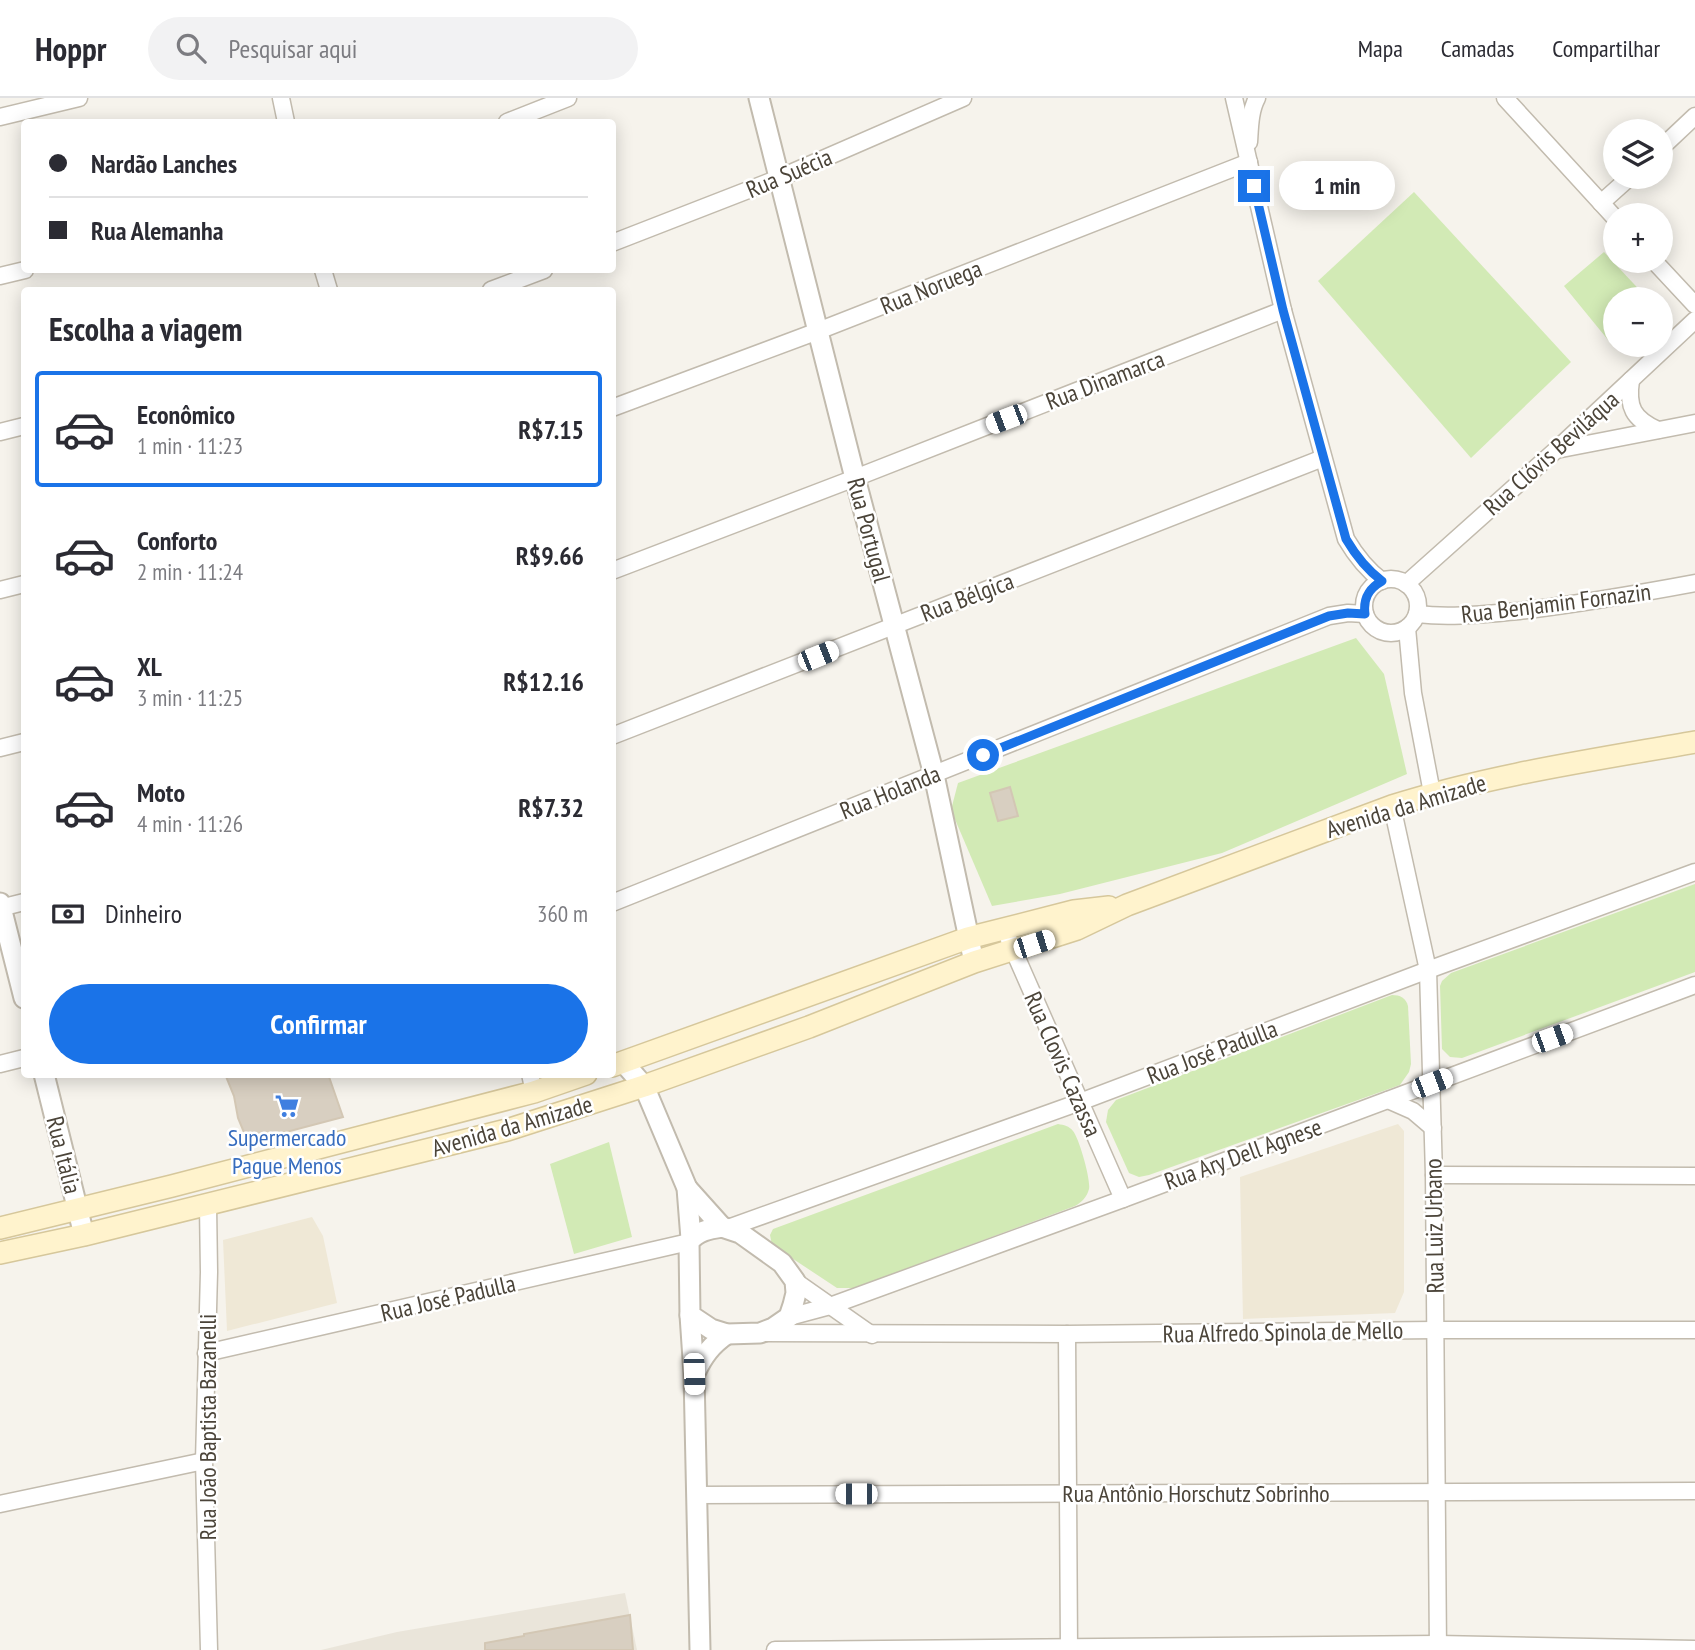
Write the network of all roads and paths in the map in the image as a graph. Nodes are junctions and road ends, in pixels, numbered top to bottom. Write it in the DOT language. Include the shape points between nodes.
graph roads {
  1 [pos="79,98"];
  2 [pos="281,98"];
  3 [pos="568,98"];
  4 [pos="760,98"];
  5 [pos="963,98"];
  6 [pos="1234,98"];
  7 [pos="1257,98"];
  8 [pos="1504,98"];
  9 [pos="1695,116"];
  10 [pos="0,117"];
  11 [pos="285,119"];
  12 [pos="515,119"];
  13 [pos="1673,137"];
  14 [pos="1249,162"];
  15 [pos="779,178"];
  16 [pos="1617,189"];
  17 [pos="1601,203"];
  18 [pos="616,241"];
  19 [pos="21,271"];
  20 [pos="536,273"];
  21 [pos="1665,273"];
  22 [pos="0,275"];
  23 [pos="499,287"];
  24 [pos="1695,305"];
  25 [pos="1283,310"];
  26 [pos="1695,320"];
  27 [pos="818,331"];
  28 [pos="1630,380"];
  29 [pos="616,407"];
  30 [pos="1695,423"];
  31 [pos="21,427"];
  32 [pos="1658,430"];
  33 [pos="0,432"];
  34 [pos="1556,450"];
  35 [pos="1323,458"];
  36 [pos="855,478"];
  37 [pos="616,569"];
  38 [pos="1382,581"];
  39 [pos="1695,583"];
  40 [pos="1406,584"];
  41 [pos="21,585"];
  42 [pos="0,590"];
  43 [pos="1365,614"];
  44 [pos="1417,614"];
  45 [pos="895,625"];
  46 [pos="1407,628"];
  47 [pos="616,734"];
  48 [pos="1695,742"];
  49 [pos="21,743"];
  50 [pos="0,748"];
  51 [pos="934,775"];
  52 [pos="1432,793"];
  53 [pos="1392,806"];
  54 [pos="1695,872"];
  55 [pos="616,901"];
  56 [pos="21,902"];
  57 [pos="1127,905"];
  58 [pos="0,906"];
  59 [pos="1004,928"];
  60 [pos="968,938"];
  61 [pos="1012,951"];
  62 [pos="974,962"];
  63 [pos="1428,970"];
  64 [pos="1695,985"];
  65 [pos="21,986"];
  66 [pos="21,1059"];
  67 [pos="0,1064"];
  68 [pos="618,1064"];
  69 [pos="45,1078"];
  70 [pos="562,1078"];
  71 [pos="532,1083"];
  72 [pos="1432,1083"];
  73 [pos="644,1086"];
  74 [pos="1388,1100"];
  75 [pos="1080,1102"];
  76 [pos="1433,1128"];
  77 [pos="507,1130"];
  78 [pos="1434,1175"];
  79 [pos="1695,1176"];
  80 [pos="687,1188"];
  81 [pos="1123,1199"];
  82 [pos="208,1205"];
  83 [pos="77,1209"];
  84 [pos="725,1227"];
  85 [pos="0,1228"];
  86 [pos="84,1235"];
  87 [pos="690,1241"];
  88 [pos="0,1253"];
  89 [pos="795,1282"];
  90 [pos="830,1306"];
  91 [pos="690,1315"];
  92 [pos="789,1317"];
  93 [pos="1435,1330"];
  94 [pos="1695,1330"];
  95 [pos="727,1334"];
  96 [pos="760,1334"];
  97 [pos="1067,1334"];
  98 [pos="872,1335"];
  99 [pos="206,1353"];
  100 [pos="694,1374"];
  101 [pos="204,1461"];
  102 [pos="1695,1491"];
  103 [pos="1068,1492"];
  104 [pos="1436,1493"];
  105 [pos="697,1494"];
  106 [pos="0,1504"];
  107 [pos="1438,1647"];
  108 [pos="1069,1649"];
  109 [pos="1695,1649"];
  110 [pos="209,1650"];
  111 [pos="700,1650"];
  112 [pos="775,1650"];
  1 -- 10 [label="street"];
  2 -- 11 [label="street"];
  3 -- 12 [label="street"];
  4 -- 15 [label="street, Rua Portugal"];
  5 -- 15 [label="street, Rua Suécia"];
  6 -- 14 [label="street"];
  7 -- 14 [label="street" via="1250,125"];
  8 -- 17 [label="street"];
  9 -- 13 [label="street"];
  14 -- 25 [label="street"];
  14 -- 27 [label="street, Rua Noruega"];
  15 -- 18 [label="street, Rua Suécia"];
  15 -- 27 [label="street, Rua Portugal"];
  16 -- 17 [label="street"];
  19 -- 22 [label="street"];
  20 -- 23 [label="street"];
  21 -- 24 [label="street"];
  25 -- 35 [label="street"];
  25 -- 36 [label="street, Rua Dinamarca"];
  26 -- 28 [label="street, Rua Clóvis Beviláqua"];
  27 -- 29 [label="street, Rua Noruega"];
  27 -- 36 [label="street, Rua Portugal"];
  28 -- 32 [label="street" via="1633,411"];
  28 -- 34 [label="street, Rua Clóvis Beviláqua"];
  30 -- 32 [label="street"];
  31 -- 33 [label="street"];
  32 -- 34 [label="street"];
  34 -- 40 [label="street, Rua Clóvis Beviláqua"];
  35 -- 38 [label="street" via="1346,539"];
  35 -- 45 [label="street, Rua Bélgica"];
  36 -- 37 [label="street, Rua Dinamarca"];
  36 -- 45 [label="street, Rua Portugal"];
  38 -- 40 [label="street"];
  38 -- 43 [label="street" via="1369,591"];
  39 -- 44 [label="street, Rua Benjamin Fornazin" via="1572,605 1470,616"];
  40 -- 44 [label="street" via="1416,597"];
  41 -- 42 [label="street"];
  43 -- 46 [label="street" via="1378,630 1398,633"];
  43 -- 51 [label="street, Rua Holanda" via="1329,616"];
  44 -- 46 [label="street"];
  45 -- 47 [label="street, Rua Bélgica"];
  45 -- 51 [label="street, Rua Portugal"];
  46 -- 52 [label="street" via="1413,693"];
  48 -- 52 [label="main road, Avenida da Amizade"];
  49 -- 50 [label="street"];
  51 -- 55 [label="street, Rua Holanda"];
  51 -- 60 [label="street, Rua Portugal"];
  52 -- 53 [label="main road, Avenida da Amizade"];
  53 -- 57 [label="main road, Avenida da Amizade"];
  53 -- 63 [label="street, Rua Luiz Urbano"];
  54 -- 63 [label="street, Rua José Padulla"];
  56 -- 58 [label="street"];
  57 -- 59 [label="main road, Avenida da Amizade" via="1074,911"];
  57 -- 61 [label="main road, Avenida da Amizade" via="1077,929"];
  58 -- 65 [label="street"];
  59 -- 60 [label="main road, Avenida da Amizade"];
  59 -- 61 [label="street, Rua Clovis Cazassa"];
  60 -- 62 [label="street, Rua Portugal"];
  60 -- 68 [label="main road, Avenida da Amizade"];
  61 -- 62 [label="main road, Avenida da Amizade"];
  61 -- 75 [label="street, Rua Clovis Cazassa"];
  62 -- 73 [label="main road, Avenida da Amizade"];
  63 -- 72 [label="street, Rua Luiz Urbano"];
  63 -- 75 [label="street, Rua José Padulla"];
  64 -- 72 [label="street, Rua Ary Dell Agnese"];
  66 -- 67 [label="street"];
  68 -- 73 [label="street"];
  69 -- 83 [label="street, Rua Itália"];
  70 -- 71 [label="main road, Avenida da Amizade"];
  71 -- 77 [label="main road" via="534,1110"];
  71 -- 83 [label="main road, Avenida da Amizade"];
  72 -- 74 [label="street, Rua Ary Dell Agnese"];
  72 -- 76 [label="street, Rua Luiz Urbano"];
  73 -- 77 [label="main road, Avenida da Amizade"];
  73 -- 80 [label="street"];
  74 -- 76 [label="street" via="1413,1111"];
  74 -- 81 [label="street, Rua Ary Dell Agnese"];
  75 -- 81 [label="street, Rua Clovis Cazassa"];
  75 -- 84 [label="street, Rua José Padulla"];
  76 -- 78 [label="street, Rua Luiz Urbano"];
  77 -- 82 [label="main road, Avenida da Amizade"];
  78 -- 79 [label="street"];
  78 -- 93 [label="street, Rua Luiz Urbano"];
  80 -- 84 [label="street"];
  80 -- 87 [label="street"];
  81 -- 90 [label="street, Rua Ary Dell Agnese"];
  82 -- 86 [label="main road, Avenida da Amizade"];
  82 -- 99 [label="street, Rua João Baptista Bazanelli"];
  83 -- 85 [label="main road, Avenida da Amizade"];
  83 -- 86 [label="street, Rua Itália"];
  84 -- 87 [label="street" via="708,1229"];
  84 -- 89 [label="street" via="782,1263"];
  86 -- 88 [label="main road, Avenida da Amizade"];
  87 -- 91 [label="street"];
  87 -- 99 [label="street, Rua José Padulla"];
  89 -- 90 [label="street"];
  89 -- 92 [label="street"];
  90 -- 92 [label="street, Rua Ary Dell Agnese"];
  90 -- 98 [label="street"];
  91 -- 95 [label="street"];
  91 -- 100 [label="street"];
  92 -- 96 [label="street"];
  93 -- 94 [label="street, Rua Alfredo Spinola de Mello"];
  93 -- 97 [label="street, Rua Alfredo Spinola de Mello"];
  93 -- 104 [label="street, Rua Luiz Urbano"];
  95 -- 96 [label="street"];
  95 -- 100 [label="street" via="704,1353"];
  96 -- 98 [label="street, Rua Alfredo Spinola de Mello"];
  97 -- 98 [label="street, Rua Alfredo Spinola de Mello"];
  97 -- 103 [label="street"];
  99 -- 101 [label="street, Rua João Baptista Bazanelli"];
  100 -- 105 [label="street"];
  101 -- 106 [label="street"];
  101 -- 110 [label="street, Rua João Baptista Bazanelli"];
  102 -- 104 [label="street, Rua Antônio Horschutz Sobrinho"];
  103 -- 104 [label="street, Rua Antônio Horschutz Sobrinho"];
  103 -- 105 [label="street, Rua Antônio Horschutz Sobrinho"];
  103 -- 108 [label="street"];
  104 -- 107 [label="street, Rua Luiz Urbano"];
  105 -- 111 [label="street"];
  107 -- 108 [label="street"];
  107 -- 109 [label="street"];
  108 -- 112 [label="street"];
}
